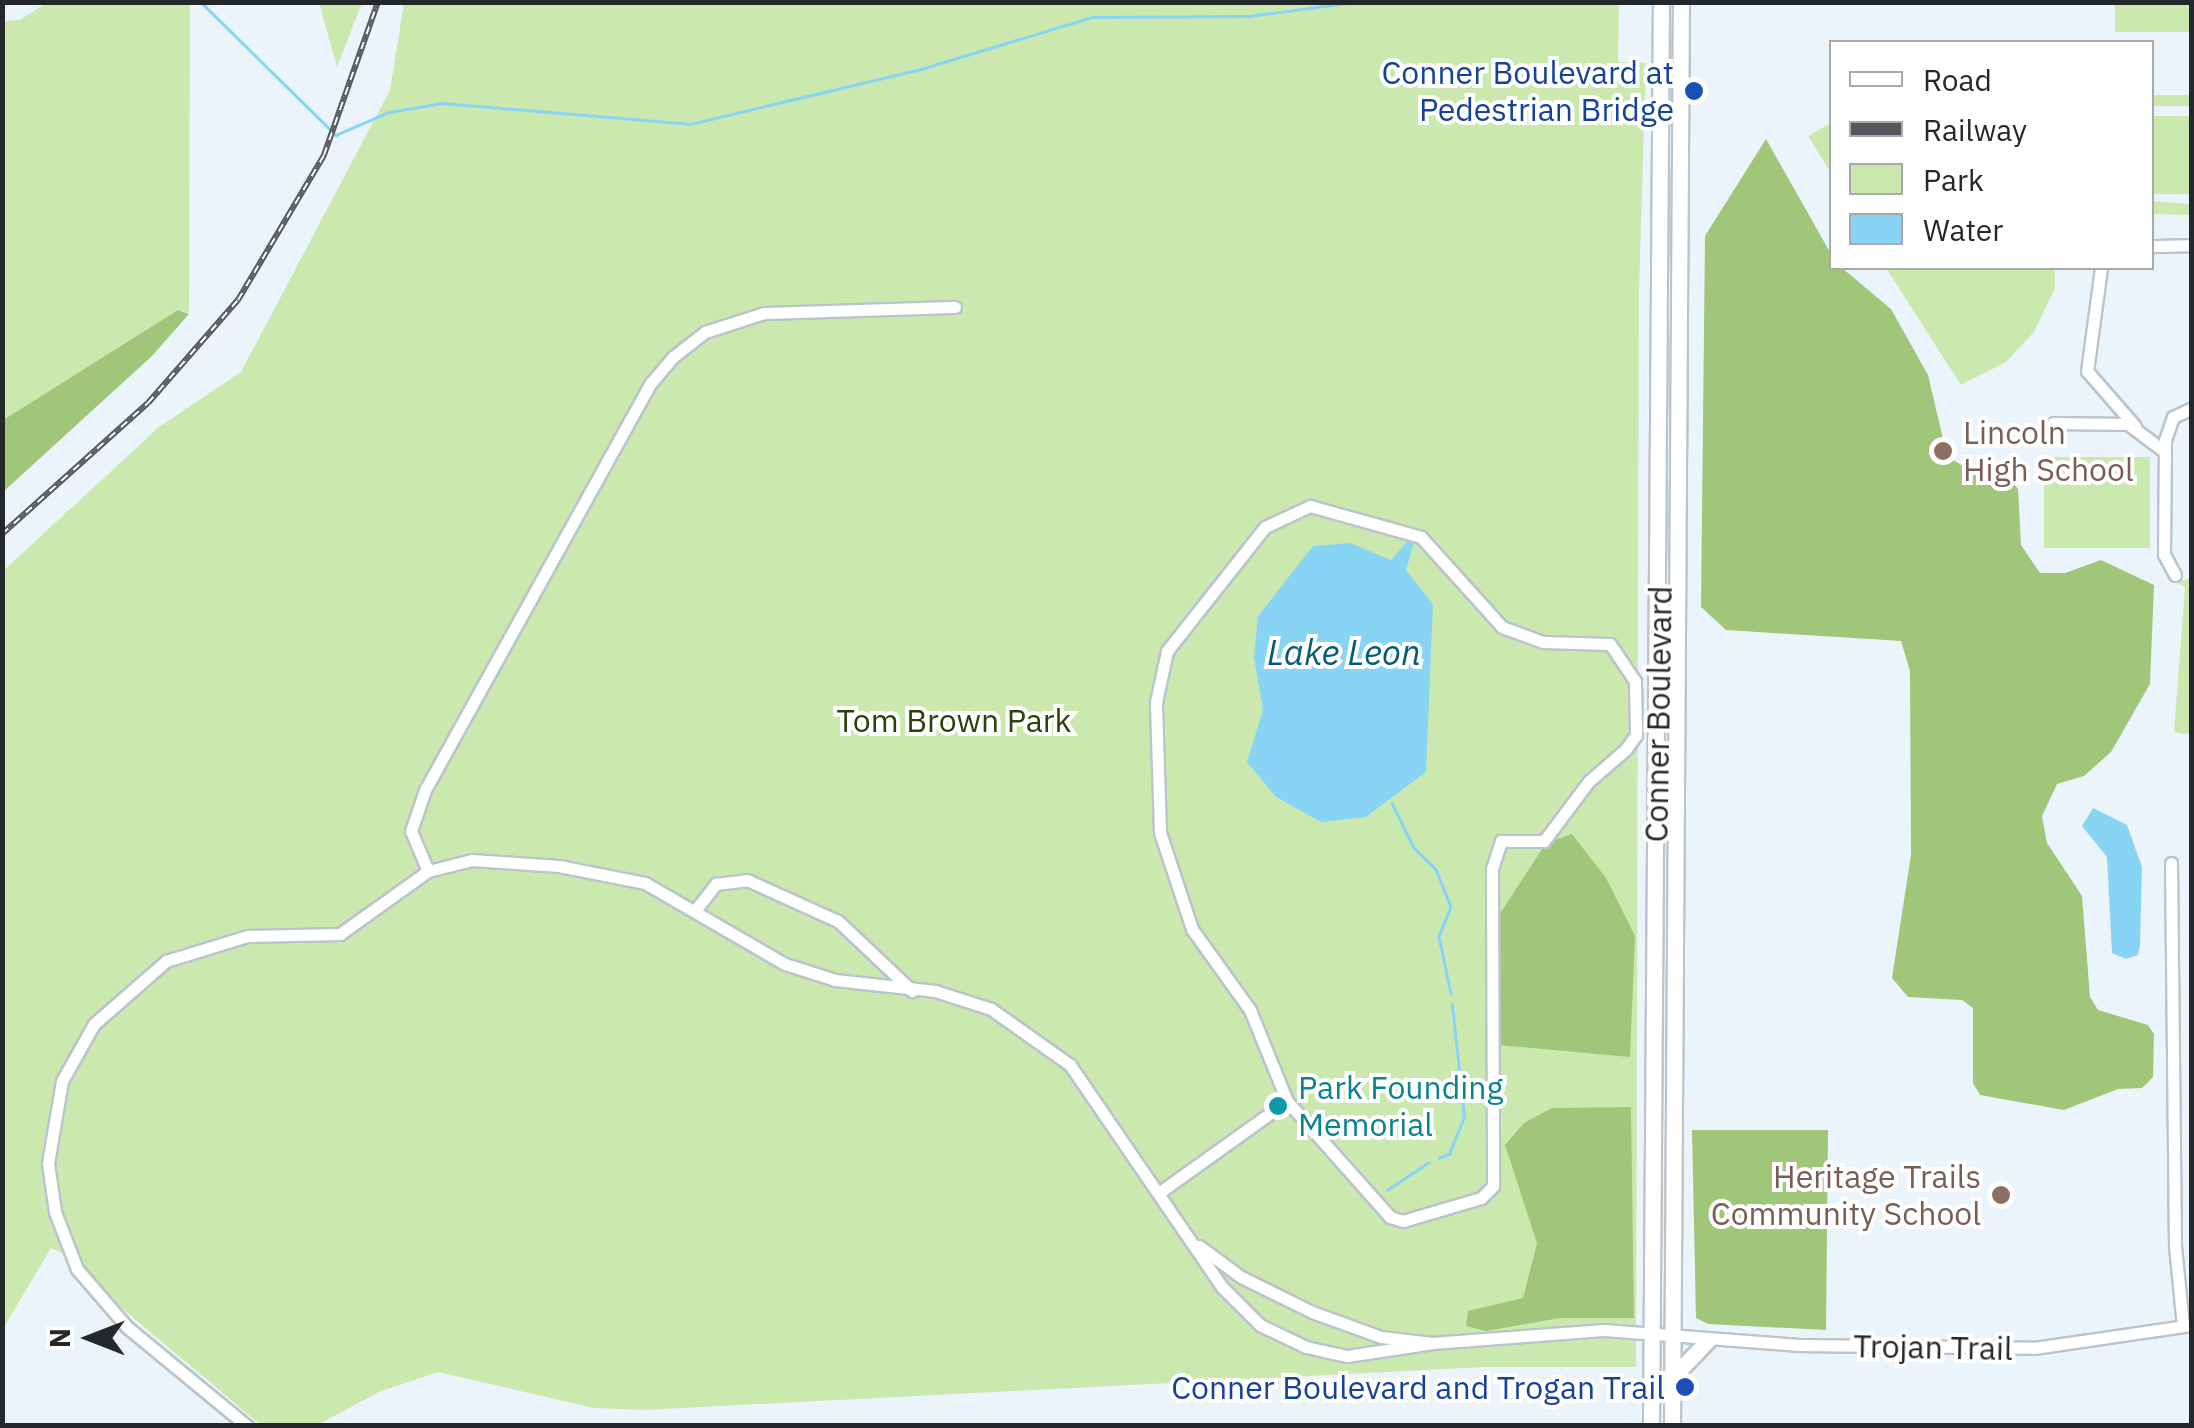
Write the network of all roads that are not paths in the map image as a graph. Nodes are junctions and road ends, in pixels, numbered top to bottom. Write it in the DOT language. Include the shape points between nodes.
graph roads {
  1 [pos="1661,2"];
  2 [pos="1681,2"];
  3 [pos="1664,80"];
  4 [pos="1684,80"];
  5 [pos="2192,245"];
  6 [pos="2154,246"];
  7 [pos="2101,270"];
  8 [pos="955,306"];
  9 [pos="2192,408"];
  10 [pos="2053,423"];
  11 [pos="2135,426"];
  12 [pos="2164,451"];
  13 [pos="2175,575"];
  14 [pos="2171,863"];
  15 [pos="428,871"];
  16 [pos="1676,877"];
  17 [pos="1656,878"];
  18 [pos="696,908"];
  19 [pos="912,991"];
  20 [pos="1287,1100"];
  21 [pos="1160,1192"];
  22 [pos="1196,1244"];
  23 [pos="2187,1325"];
  24 [pos="1652,1334"];
  25 [pos="1672,1337"];
  26 [pos="1708,1340"];
  27 [pos="1432,1343"];
  28 [pos="1672,1378"];
  29 [pos="247,1426"];
  30 [pos="1652,1426"];
  31 [pos="1672,1426"];
  1 -- 3 [label="main road, Conner Boulevard"];
  2 -- 4 [label="main road, Conner Boulevard"];
  3 -- 4 [label="main road"];
  3 -- 17 [label="main road, Conner Boulevard"];
  4 -- 16 [label="main road, Conner Boulevard"];
  5 -- 6 [label="street"];
  7 -- 11 [label="street" via="2087,371"];
  8 -- 15 [label="street" via="764,313 706,332 673,357 651,383 420,801 411,831"];
  9 -- 12 [label="street" via="2179,411 2167,428"];
  10 -- 11 [label="street"];
  11 -- 12 [label="street"];
  12 -- 13 [label="street" via="2164,554"];
  14 -- 23 [label="street" via="2174,1246"];
  15 -- 18 [label="street" via="472,860 559,866 646,883"];
  15 -- 29 [label="street" via="340,934 226,939 150,971 94,1024 58,1090 48,1144 50,1185 77,1269 126,1327"];
  16 -- 17 [label="main road"];
  16 -- 25 [label="main road, Conner Boulevard"];
  17 -- 24 [label="main road, Conner Boulevard"];
  18 -- 19 [label="street" via="785,964"];
  18 -- 19 [label="street" via="716,884 747,880 838,920"];
  19 -- 21 [label="street" via="966,999 1044,1041 1088,1086"];
  20 -- 20 [label="street" via="1250,1010 1192,929 1162,846 1156,702 1162,665 1240,554 1279,517 1310,506 1421,537 1502,627 1527,639 1619,650 1635,681 1636,735 1589,781 1544,841 1502,842 1492,868 1490,1193 1396,1221"];
  20 -- 21 [label="street"];
  21 -- 22 [label="street"];
  22 -- 27 [label="street" via="1241,1277 1312,1312 1382,1336"];
  22 -- 27 [label="street" via="1233,1300 1273,1333 1347,1356"];
  23 -- 26 [label="street, Trojan Trail" via="2034,1348"];
  24 -- 25 [label="street, Trojan Trail"];
  24 -- 27 [label="street, Trojan Trail" via="1562,1331"];
  24 -- 30 [label="main road, Conner Boulevard"];
  25 -- 26 [label="street, Trojan Trail"];
  25 -- 28 [label="main road, Conner Boulevard"];
  26 -- 28 [label="main road"];
  28 -- 31 [label="main road, Conner Boulevard"];
}
